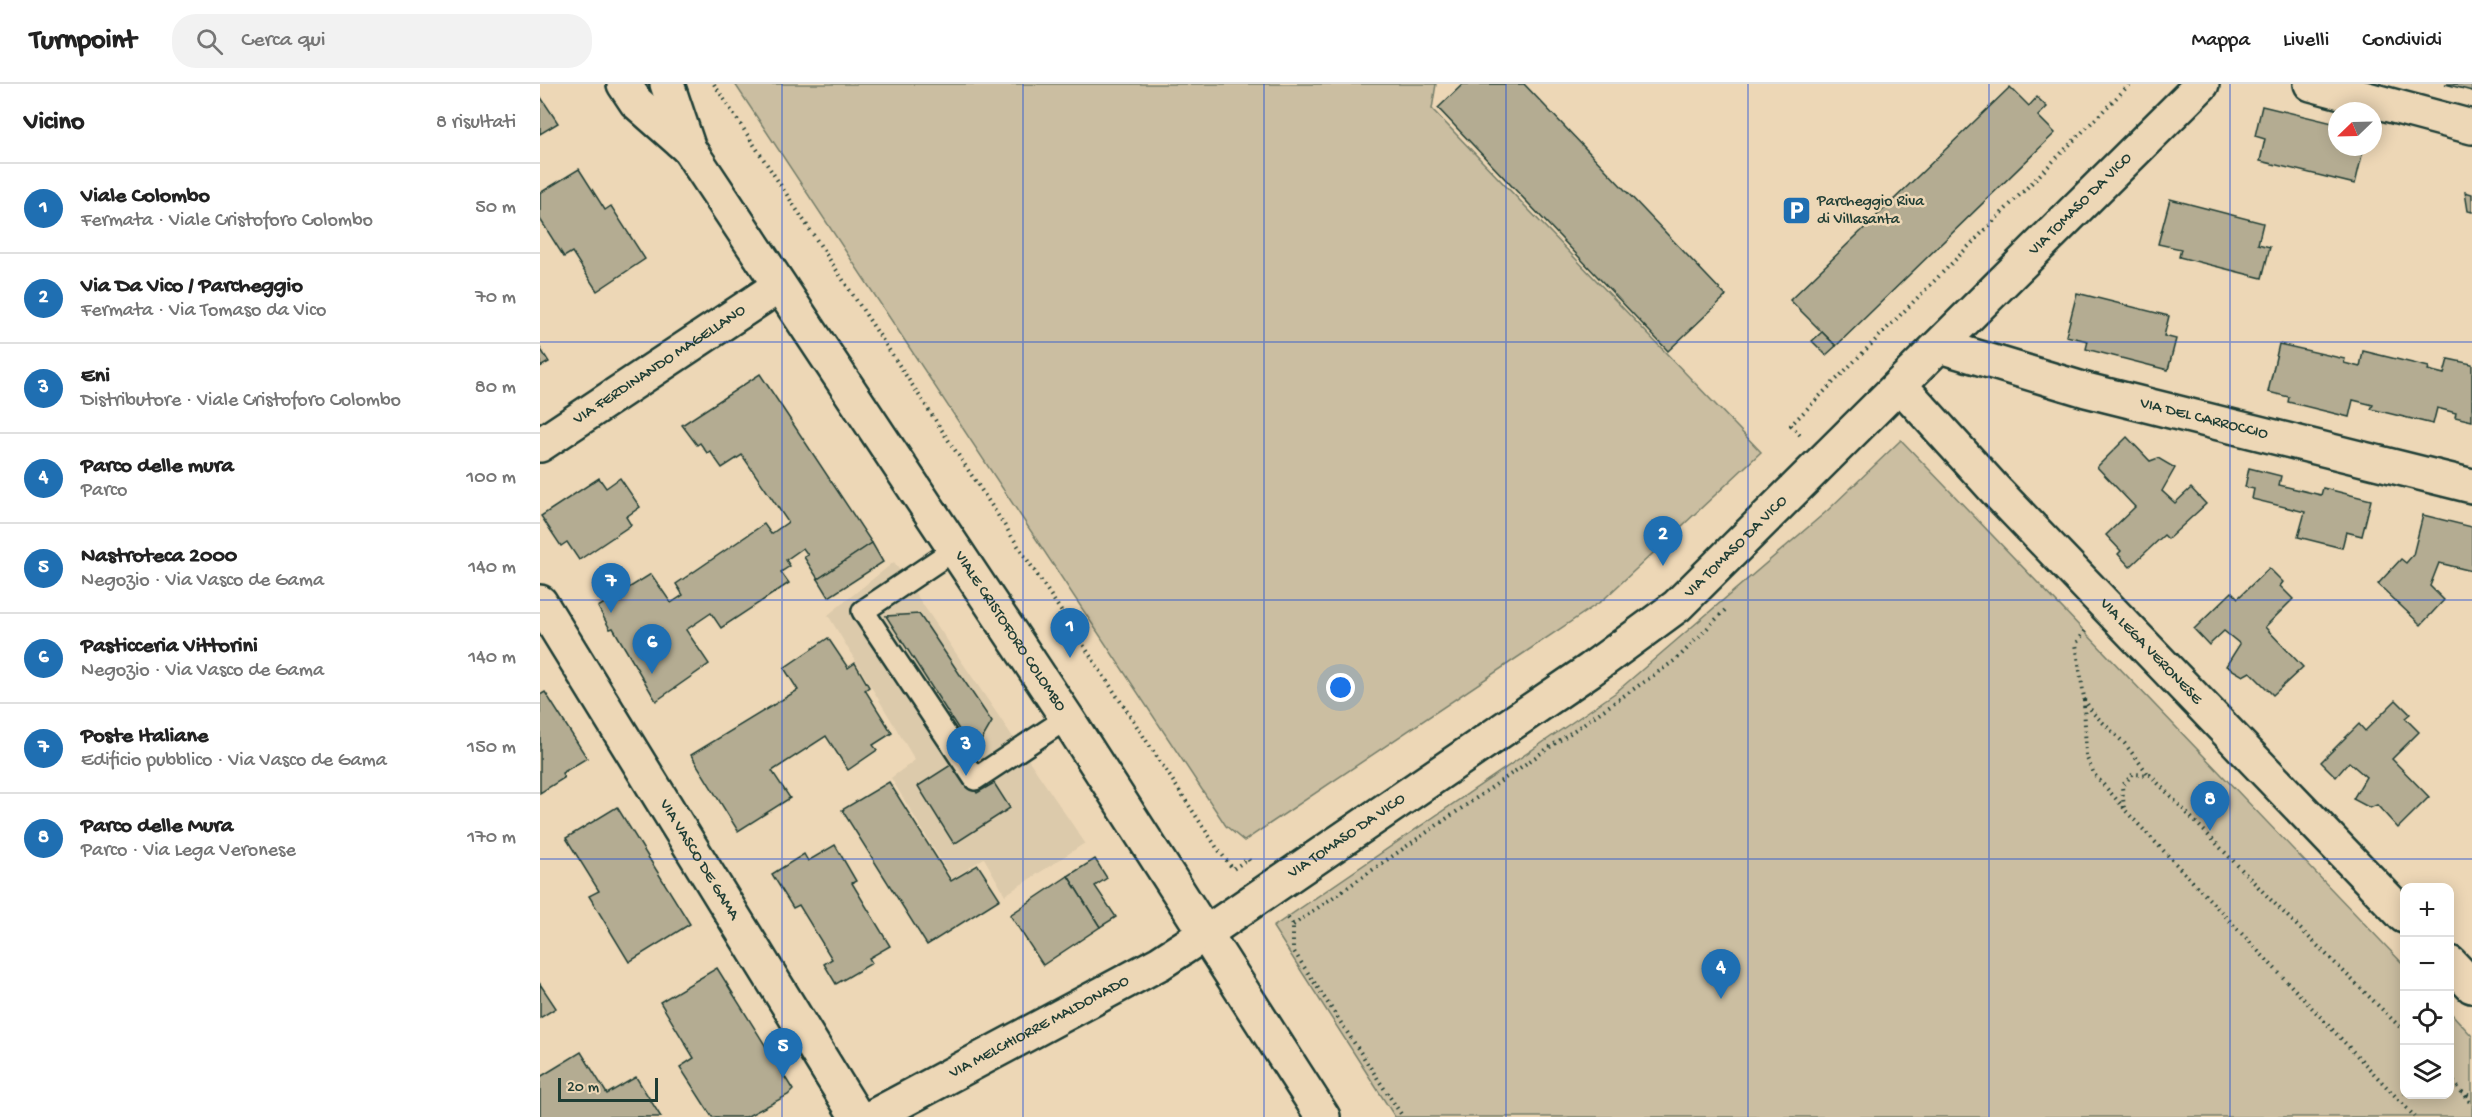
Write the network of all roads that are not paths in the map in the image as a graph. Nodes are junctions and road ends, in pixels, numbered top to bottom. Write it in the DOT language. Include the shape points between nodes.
graph roads {
  1 [pos="624,84"];
  2 [pos="667,84"];
  3 [pos="2202,84"];
  4 [pos="2312,84"];
  5 [pos="2472,128"];
  6 [pos="689,149"];
  7 [pos="779,286"];
  8 [pos="1940,346"];
  9 [pos="1900,386"];
  10 [pos="540,445"];
  11 [pos="2472,486"];
  12 [pos="954,549"];
  13 [pos="540,602"];
  14 [pos="1067,718"];
  15 [pos="2400,912"];
  16 [pos="1206,933"];
  17 [pos="2454,967"];
  18 [pos="2472,986"];
  19 [pos="857,1117"];
  20 [pos="872,1117"];
  21 [pos="1323,1117"];
  1 -- 6 [label="street, VIALE CRISTOFORO COLOMBO" via="636,102"];
  2 -- 6 [label="street, VIALE CRISTOFORO COLOMBO"];
  3 -- 8 [label="street, VIA TOMASO DA VICO"];
  4 -- 5 [label="street"];
  6 -- 7 [label="street, VIALE CRISTOFORO COLOMBO"];
  7 -- 10 [label="street, VIA FERDINANDO MAGELLANO"];
  7 -- 12 [label="street, VIALE CRISTOFORO COLOMBO"];
  8 -- 9 [label="street, VIA TOMASO DA VICO"];
  8 -- 11 [label="street, VIA DEL CARROCCIO" via="2086,390"];
  9 -- 15 [label="street, VIA LEGA VERONESE" via="2006,502"];
  9 -- 16 [label="street, VIA TOMASO DA VICO" via="1677,606"];
  12 -- 14 [label="street, VIALE CRISTOFORO COLOMBO"];
  12 -- 14 [label="lane" via="863,611 975,779"];
  13 -- 19 [label="street, VIA VASCO DE GAMA"];
  14 -- 16 [label="street, VIALE CRISTOFORO COLOMBO"];
  16 -- 20 [label="street, VIA MELCHIORRE MALDONADO" via="1160,963"];
  16 -- 21 [label="street, VIALE CRISTOFORO COLOMBO"];
  17 -- 18 [label="street"];
}
